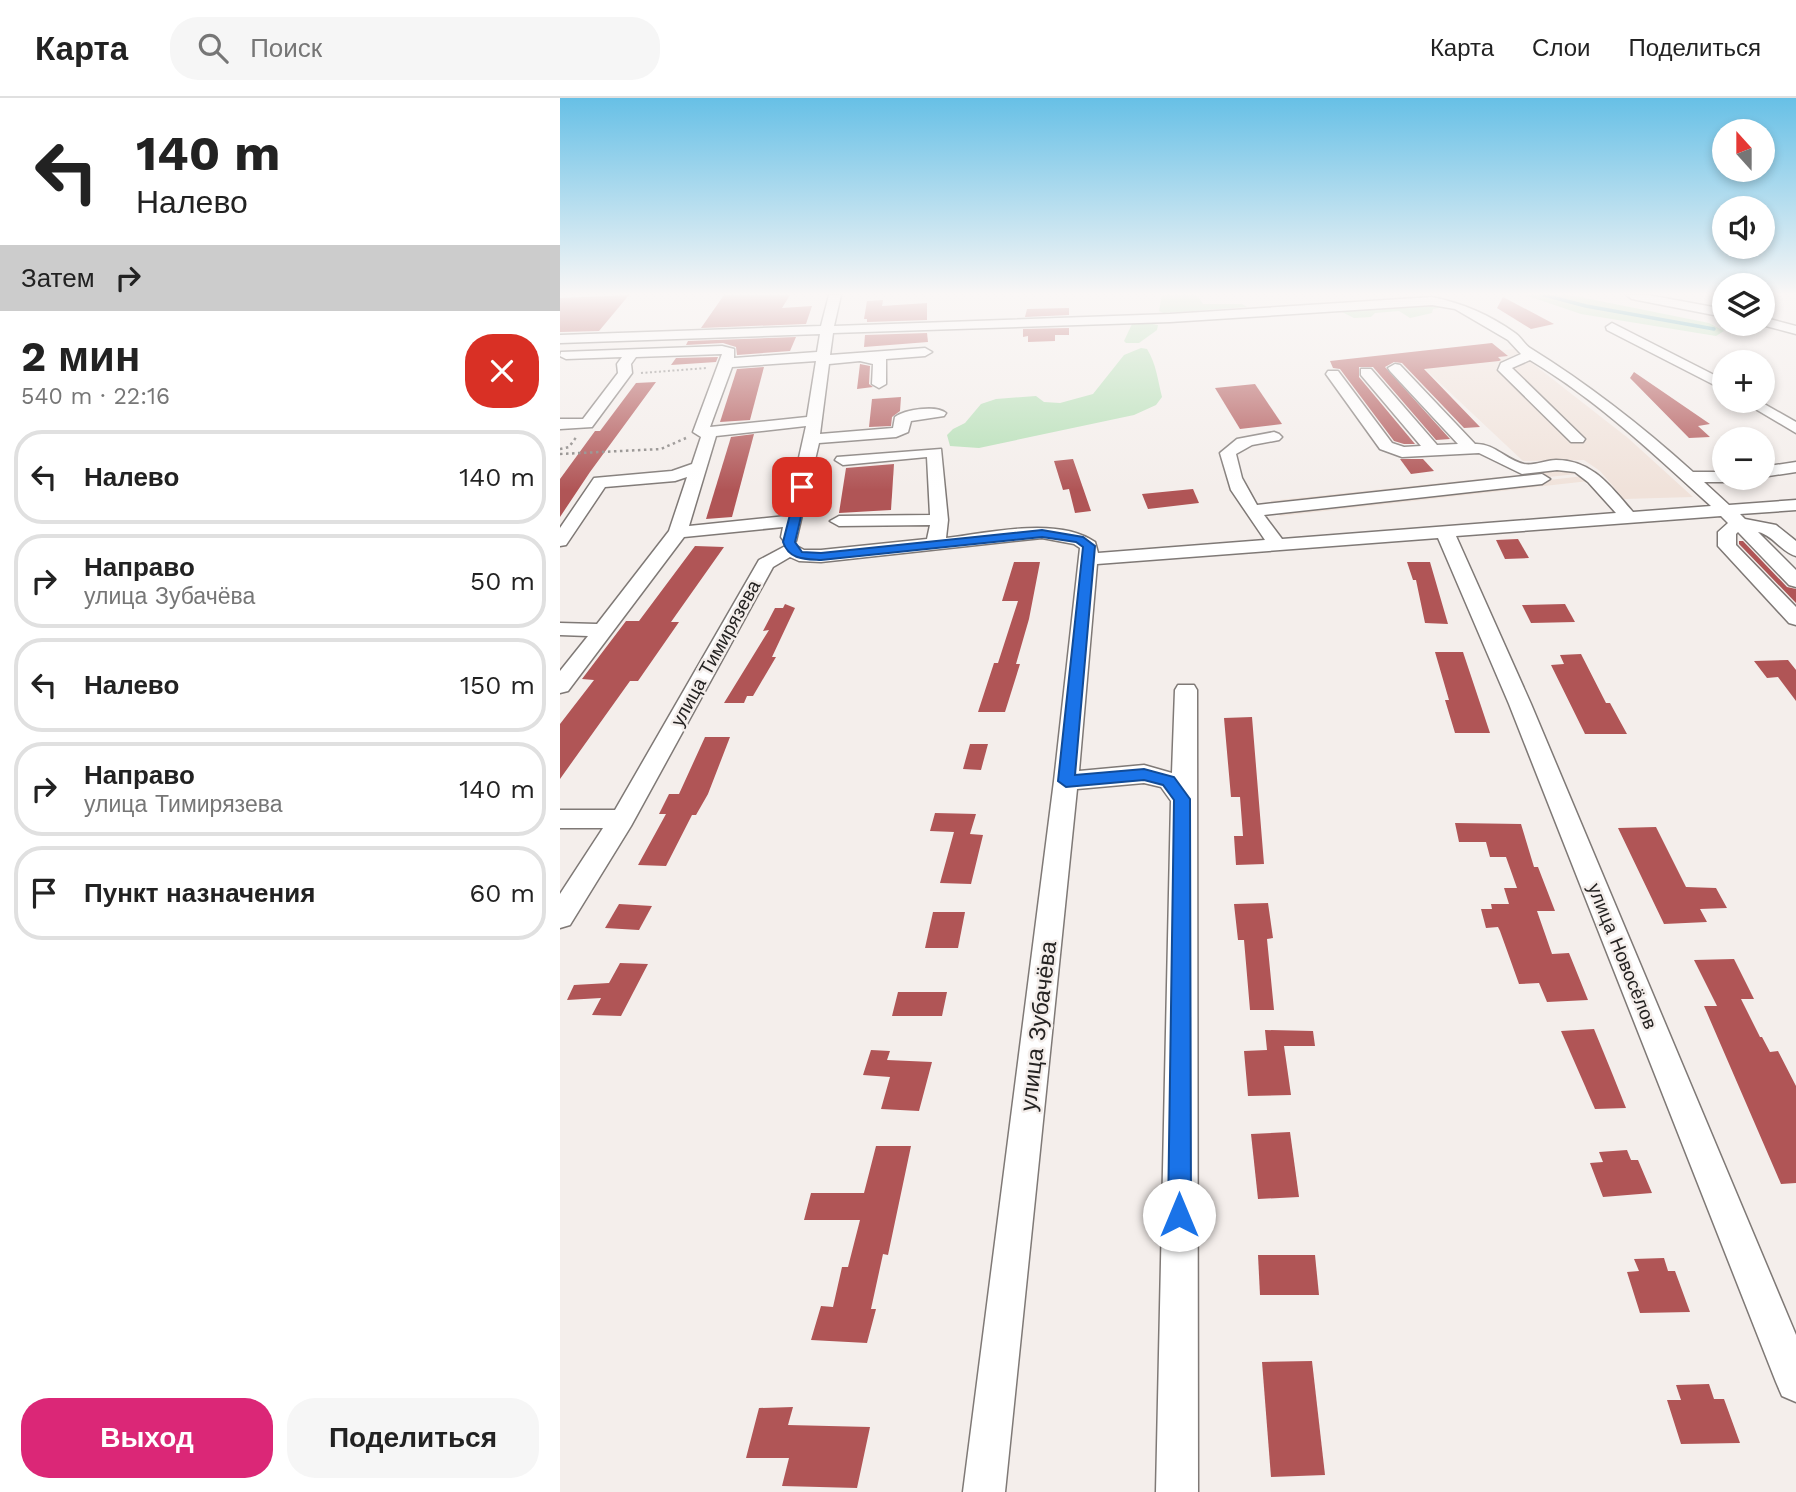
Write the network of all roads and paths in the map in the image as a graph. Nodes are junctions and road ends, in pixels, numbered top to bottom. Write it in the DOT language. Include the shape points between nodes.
graph roads {
  1 [pos="627,360"];
  2 [pos="727,360"];
  3 [pos="790,360"];
  4 [pos="823,360"];
  5 [pos="871,360"];
  6 [pos="1519,360"];
  7 [pos="1542,360"];
  8 [pos="1675,360"];
  9 [pos="726,364"];
  10 [pos="1395,368"];
  11 [pos="1366,372"];
  12 [pos="625,373"];
  13 [pos="1333,374"];
  14 [pos="1712,380"];
  15 [pos="879,384"];
  16 [pos="939,413"];
  17 [pos="1770,413"];
  18 [pos="814,421"];
  19 [pos="560,424"];
  20 [pos="1796,428"];
  21 [pos="706,432"];
  22 [pos="1274,437"];
  23 [pos="811,439"];
  24 [pos="1577,439"];
  25 [pos="1470,448"];
  26 [pos="1432,449"];
  27 [pos="560,454"];
  28 [pos="843,460"];
  29 [pos="698,467"];
  30 [pos="1796,467"];
  31 [pos="1775,470"];
  32 [pos="1588,474"];
  33 [pos="1692,477"];
  34 [pos="1712,477"];
  35 [pos="1796,505"];
  36 [pos="1252,511"];
  37 [pos="1733,517"];
  38 [pos="1629,518"];
  39 [pos="939,520"];
  40 [pos="839,521"];
  41 [pos="793,522"];
  42 [pos="678,532"];
  43 [pos="1445,532"];
  44 [pos="560,541"];
  45 [pos="935,544"];
  46 [pos="1278,544"];
  47 [pos="791,548"];
  48 [pos="1796,550"];
  49 [pos="1089,559"];
  50 [pos="1796,580"];
  51 [pos="1796,619"];
  52 [pos="560,629"];
  53 [pos="603,630"];
  54 [pos="560,686"];
  55 [pos="1186,690"];
  56 [pos="1066,781"];
  57 [pos="1182,799"];
  58 [pos="560,819"];
  59 [pos="622,819"];
  60 [pos="560,917"];
  61 [pos="1796,1382"];
  62 [pos="984,1492"];
  63 [pos="1177,1492"];
  1 -- 12 [label="street"];
  2 -- 9 [label="street"];
  3 -- 9 [label="street"];
  4 -- 18 [label="street"];
  5 -- 15 [label="street" via="880,362"];
  6 -- 24 [label="street" via="1505,370"];
  7 -- 33 [label="street"];
  8 -- 14 [label="street"];
  9 -- 12 [label="path"];
  9 -- 21 [label="street"];
  10 -- 25 [label="street"];
  11 -- 26 [label="street"];
  12 -- 19 [label="street" via="587,424"];
  13 -- 26 [label="street" via="1386,446 1402,452"];
  16 -- 23 [label="street" via="903,417 903,429 895,432"];
  17 -- 20 [label="street"];
  18 -- 21 [label="street"];
  18 -- 23 [label="street"];
  21 -- 27 [label="path" via="661,449"];
  21 -- 29 [label="street"];
  22 -- 36 [label="street" via="1249,440 1228,453 1229,467"];
  23 -- 41 [label="street"];
  25 -- 26 [label="street"];
  25 -- 32 [label="street" via="1482,447 1522,469 1557,465 1580,468"];
  28 -- 39 [label="street" via="935,452"];
  29 -- 42 [label="street"];
  29 -- 44 [label="street" via="675,476 600,482"];
  30 -- 31 [label="street"];
  32 -- 36 [label="street"];
  32 -- 38 [label="street"];
  33 -- 34 [label="street"];
  33 -- 37 [label="street"];
  35 -- 37 [label="street"];
  36 -- 46 [label="street"];
  37 -- 38 [label="street"];
  37 -- 48 [label="street" via="1770,529"];
  37 -- 50 [label="street"];
  37 -- 51 [label="street" via="1727,546"];
  38 -- 43 [label="street"];
  39 -- 40 [label="street"];
  39 -- 45 [label="street"];
  41 -- 42 [label="street"];
  41 -- 47 [label="street"];
  42 -- 53 [label="street"];
  43 -- 46 [label="street"];
  43 -- 61 [label="street, улица Новосёлов" via="1520,704"];
  45 -- 47 [label="street" via="821,556 799,555"];
  45 -- 49 [label="street" via="1042,533 1079,539 1089,546"];
  46 -- 49 [label="street"];
  47 -- 59 [label="street, улица Тимирязева" via="766,564"];
  49 -- 56 [label="street, улица Зубачёва"];
  52 -- 53 [label="street"];
  53 -- 54 [label="street"];
  55 -- 57 [label="street"];
  56 -- 57 [label="street" via="1144,774 1169,781"];
  56 -- 62 [label="street, улица Зубачёва"];
  57 -- 63 [label="street"];
  58 -- 59 [label="street"];
  59 -- 60 [label="street, улица Тимирязева"];
}
